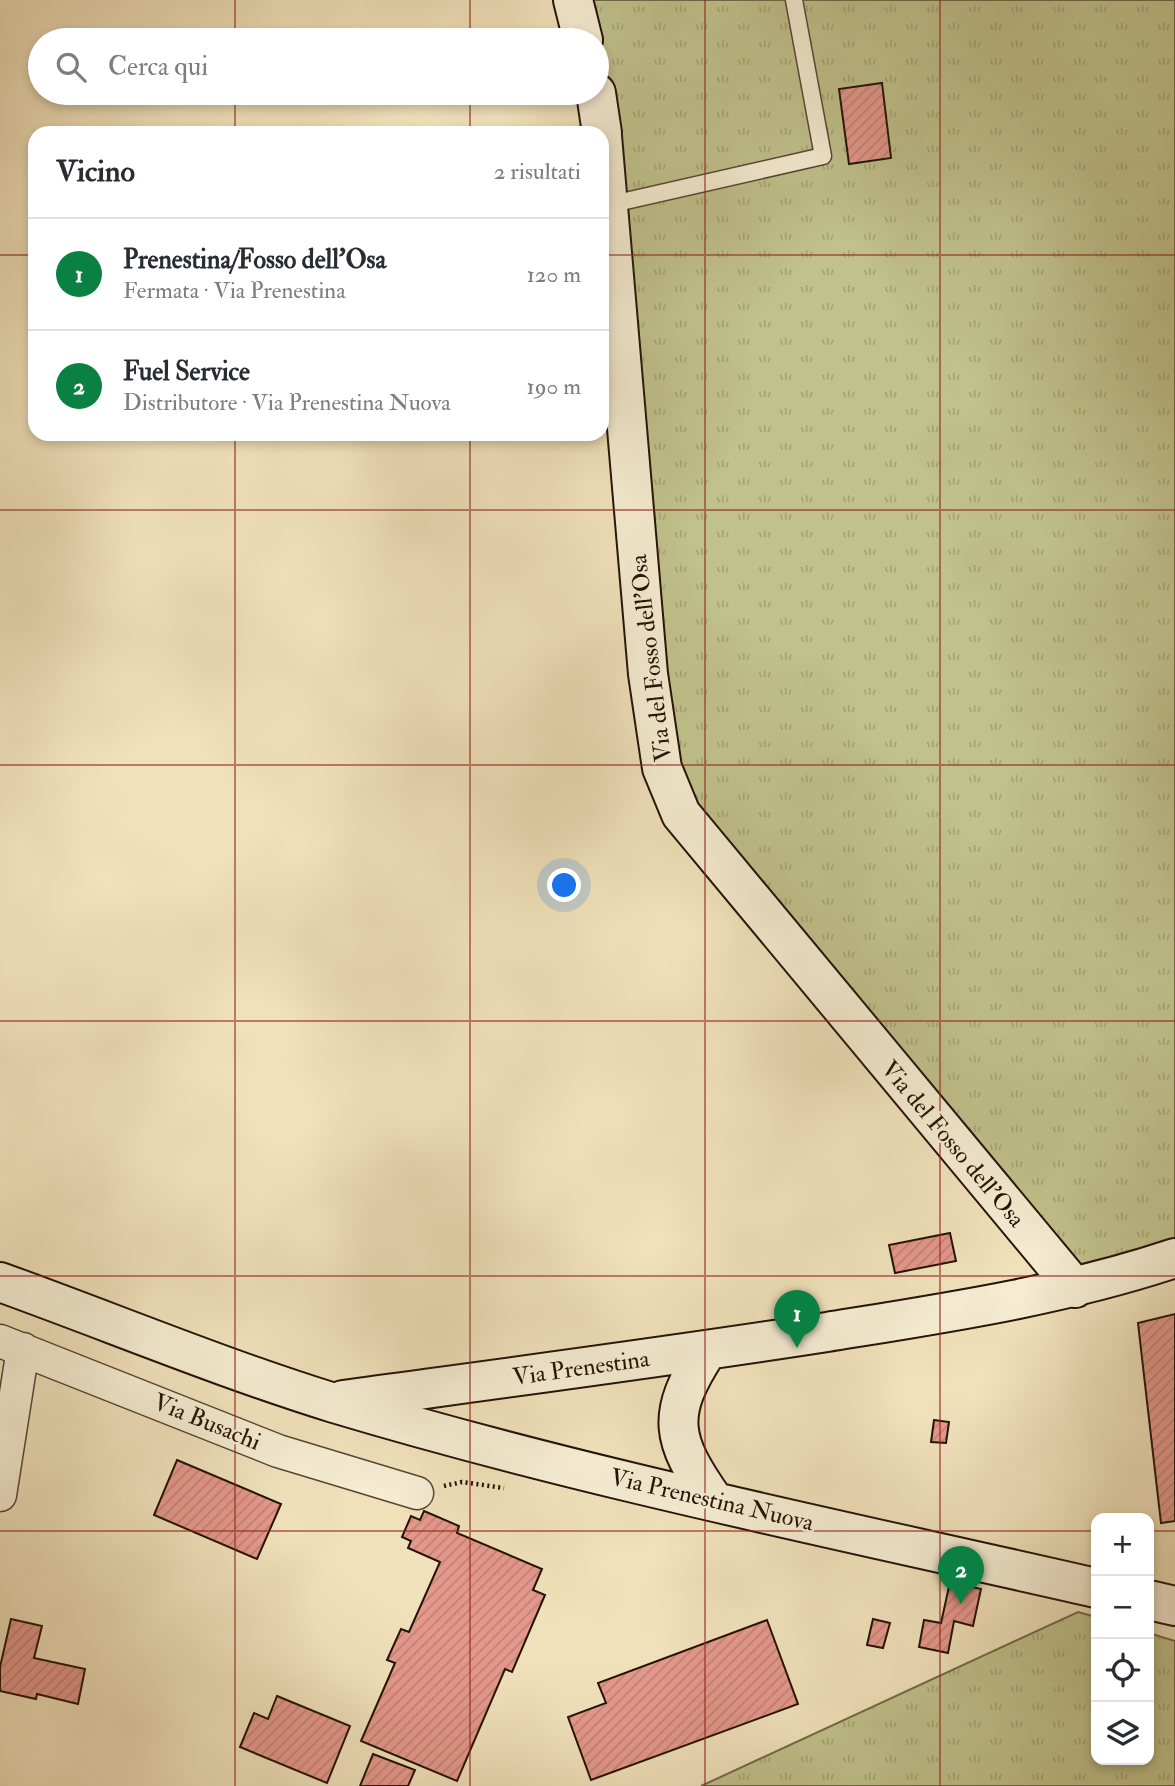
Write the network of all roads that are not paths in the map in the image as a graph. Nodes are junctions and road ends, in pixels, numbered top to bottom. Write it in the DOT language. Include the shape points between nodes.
graph roads {
  1 [pos="573,0"];
  2 [pos="794,0"];
  3 [pos="580,28"];
  4 [pos="598,105"];
  5 [pos="601,126"];
  6 [pos="609,205"];
  7 [pos="609,217"];
  8 [pos="1175,1258"];
  9 [pos="0,1282"];
  10 [pos="1075,1288"];
  11 [pos="11,1345"];
  12 [pos="708,1351"];
  13 [pos="331,1402"];
  14 [pos="417,1493"];
  15 [pos="0,1495"];
  16 [pos="714,1501"];
  17 [pos="1091,1587"];
  18 [pos="1154,1601"];
  19 [pos="1175,1606"];
  1 -- 3 [label="main road"];
  2 -- 6 [label="lane" via="823,156"];
  4 -- 5 [label="main road, Via del Fosso dell'Osa"];
  7 -- 10 [label="main road, Via del Fosso dell'Osa" via="648,674 662,768 681,814"];
  8 -- 10 [label="main road, Via Prenestina"];
  9 -- 13 [label="main road, Via Prenestina"];
  10 -- 12 [label="main road, Via Prenestina"];
  11 -- 14 [label="street, Via Busachi" via="278,1451"];
  11 -- 15 [label="street"];
  12 -- 13 [label="main road, Via Prenestina"];
  12 -- 16 [label="main road" via="682,1399 678,1430 686,1458"];
  13 -- 16 [label="main road, Via Prenestina Nuova"];
  16 -- 17 [label="main road, Via Prenestina Nuova"];
  18 -- 19 [label="main road"];
}
